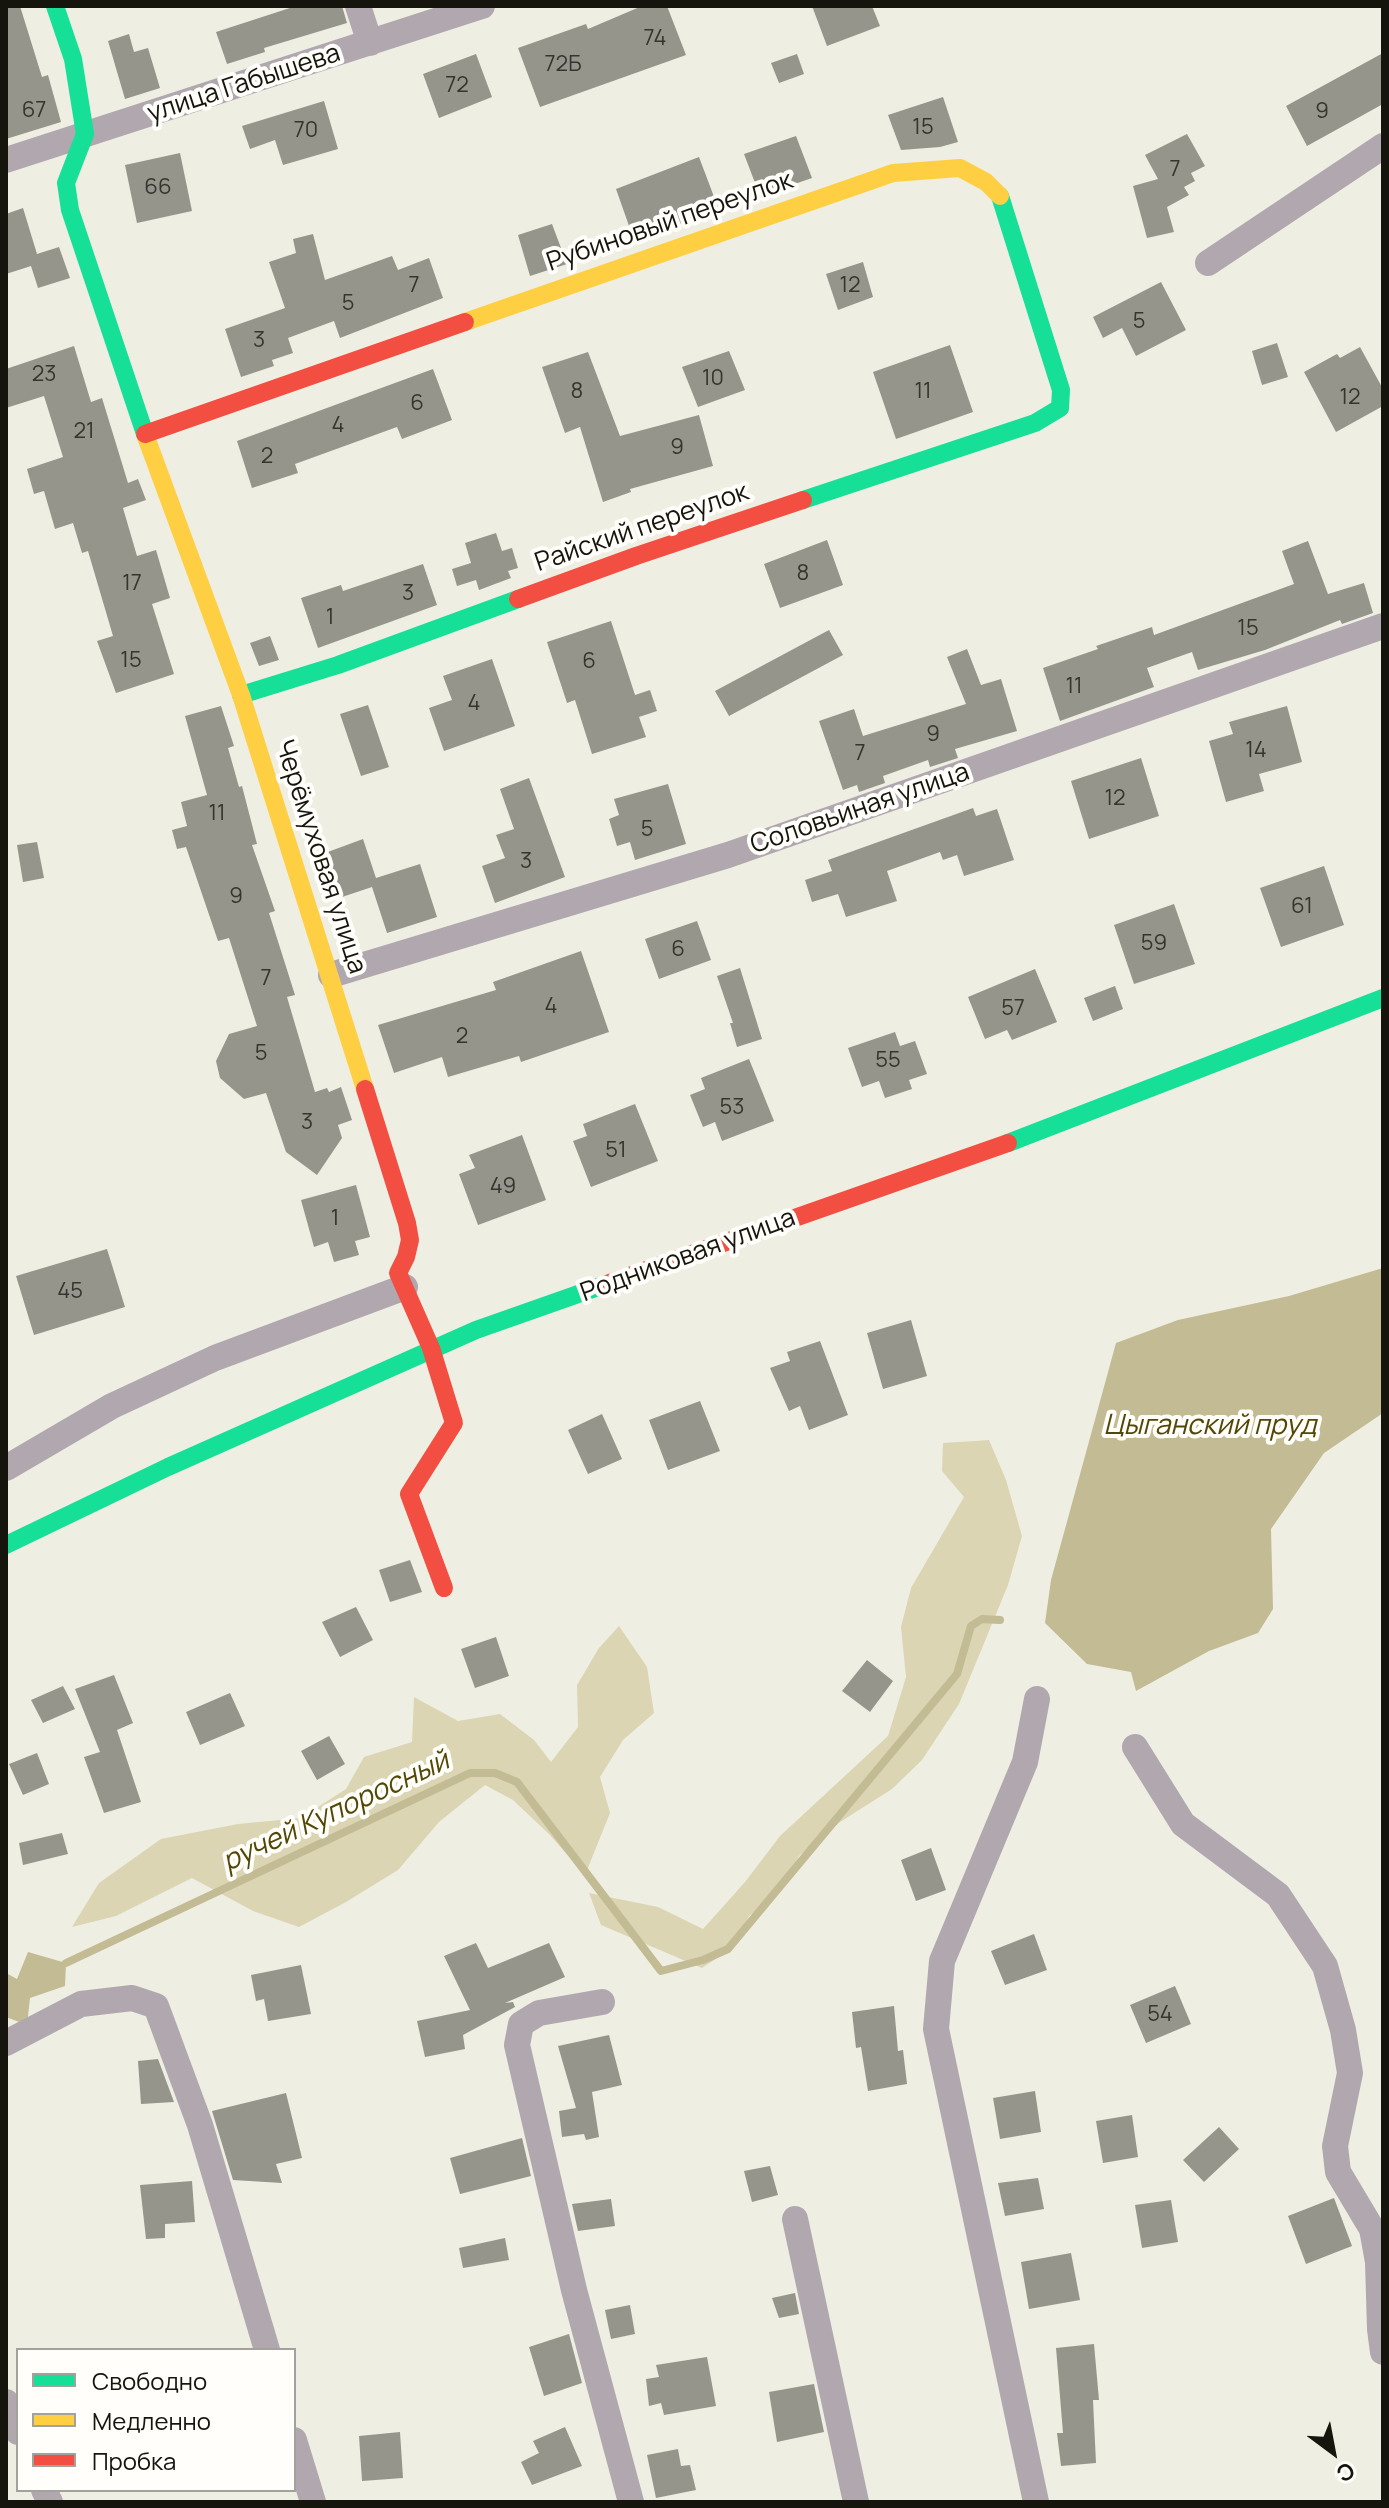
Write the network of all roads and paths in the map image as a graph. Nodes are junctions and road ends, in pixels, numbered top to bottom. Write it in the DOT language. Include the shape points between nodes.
graph roads {
  1 [pos="55,6"];
  2 [pos="358,6"];
  3 [pos="482,6"];
  4 [pos="370,43"];
  5 [pos="85,134"];
  6 [pos="1383,146"];
  7 [pos="6,160"];
  8 [pos="1208,263"];
  9 [pos="1060,408"];
  10 [pos="145,434"];
  11 [pos="1383,626"];
  12 [pos="241,695"];
  13 [pos="331,975"];
  14 [pos="1383,998"];
  15 [pos="405,1287"];
  16 [pos="431,1348"];
  17 [pos="6,1468"];
  18 [pos="6,1545"];
  19 [pos="444,1588"];
  20 [pos="1037,1699"];
  21 [pos="1135,1747"];
  22 [pos="602,2002"];
  23 [pos="6,2043"];
  24 [pos="795,2219"];
  25 [pos="266,2348"];
  26 [pos="1383,2352"];
  27 [pos="6,2402"];
  28 [pos="16,2427"];
  29 [pos="296,2447"];
  30 [pos="313,2502"];
  31 [pos="631,2502"];
  32 [pos="856,2502"];
  33 [pos="1036,2502"];
  1 -- 5 [label="street" via="73,59"];
  2 -- 4 [label="street"];
  3 -- 4 [label="street, улица Габышева"];
  4 -- 5 [label="street, улица Габышева"];
  5 -- 7 [label="street, улица Габышева"];
  5 -- 10 [label="street, Черёмуховая улица" via="66,183 70,210"];
  6 -- 8 [label="street"];
  9 -- 10 [label="street, Рубиновый переулок" via="1061,390 1000,197 960,168 893,173"];
  9 -- 12 [label="street, Райский переулок" via="1035,423"];
  10 -- 12 [label="street, Черёмуховая улица"];
  11 -- 13 [label="street, Соловьиная улица" via="728,855"];
  12 -- 13 [label="street, Черёмуховая улица"];
  13 -- 15 [label="street, Черёмуховая улица" via="407,1223 410,1240 398,1273"];
  14 -- 16 [label="street, Родниковая улица" via="1052,1127"];
  15 -- 16 [label="street, Черёмуховая улица"];
  15 -- 17 [label="street" via="215,1358 112,1406"];
  16 -- 18 [label="street, Родниковая улица"];
  16 -- 19 [label="street, Черёмуховая улица" via="454,1423 409,1494"];
  20 -- 33 [label="street" via="1025,1762 942,1961 936,2029"];
  21 -- 26 [label="street" via="1183,1824 1278,1895 1325,1966 1350,2073 1335,2146 1338,2172 1372,2229"];
  22 -- 31 [label="street" via="539,2013 521,2024 517,2045"];
  23 -- 25 [label="street" via="81,2004 132,1998 156,2006 200,2125"];
  24 -- 32 [label="street"];
  27 -- 28 [label="street"];
  29 -- 30 [label="street"];
}
